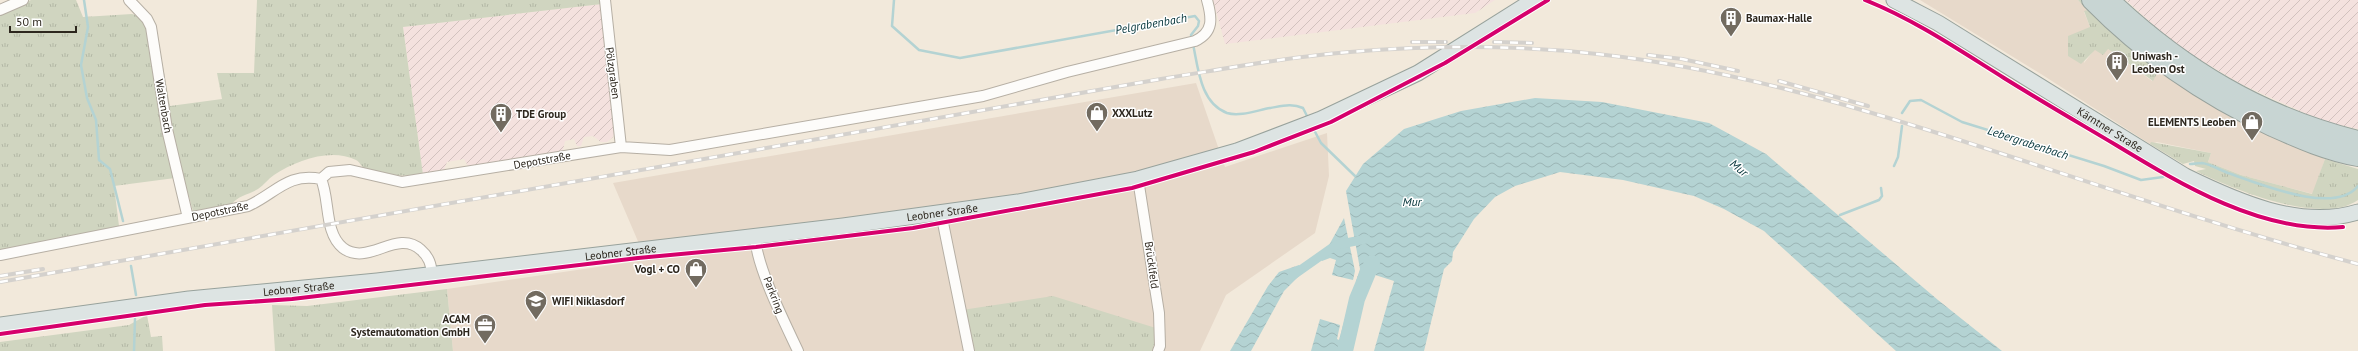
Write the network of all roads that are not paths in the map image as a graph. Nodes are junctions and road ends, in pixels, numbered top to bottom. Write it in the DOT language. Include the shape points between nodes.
graph roads {
  1 [pos="22,0"];
  2 [pos="129,0"];
  3 [pos="605,0"];
  4 [pos="1207,0"];
  5 [pos="1534,0"];
  6 [pos="1894,0"];
  7 [pos="2091,0"];
  8 [pos="2110,0"];
  9 [pos="0,10"];
  10 [pos="621,147"];
  11 [pos="2357,154"];
  12 [pos="321,179"];
  13 [pos="1138,179"];
  14 [pos="2358,212"];
  15 [pos="941,213"];
  16 [pos="188,218"];
  17 [pos="755,237"];
  18 [pos="0,254"];
  19 [pos="432,274"];
  20 [pos="0,325"];
  21 [pos="798,351"];
  22 [pos="969,351"];
  23 [pos="1158,351"];
  1 -- 9 [label="street"];
  2 -- 16 [label="street, Waltenbach" via="151,27 167,129"];
  3 -- 10 [label="street, Pölzgraben"];
  4 -- 10 [label="street, Depotstraße" via="1211,14 1210,26 1208,32 1193,42 1067,72 983,96 670,150"];
  5 -- 13 [label="main road, Leobner Straße" via="1418,73 1311,123 1237,151"];
  6 -- 14 [label="main road, Kärntner Straße" via="1938,24 2184,176 2221,193 2267,209 2298,216 2341,217"];
  7 -- 11 [label="highway" via="2153,56 2191,84 2236,110 2287,134"];
  8 -- 11 [label="highway" via="2143,32 2192,68 2244,98"];
  10 -- 12 [label="street, Depotstraße" via="421,180 402,182 350,170 329,172"];
  12 -- 16 [label="street, Depotstraße" via="309,176 292,179 262,200 248,206"];
  12 -- 19 [label="street" via="332,228 342,247 350,252 363,253 406,242 415,244 431,262"];
  13 -- 15 [label="main road, Leobner Straße" via="1054,196"];
  13 -- 23 [label="street, Brücklfeld" via="1159,312"];
  15 -- 17 [label="main road, Leobner Straße"];
  15 -- 22 [label="street"];
  16 -- 18 [label="street, Depotstraße"];
  17 -- 19 [label="main road, Leobner Straße"];
  17 -- 21 [label="street, Parkring" via="756,247 774,298"];
  19 -- 20 [label="main road, Leobner Straße" via="189,299"];
}
